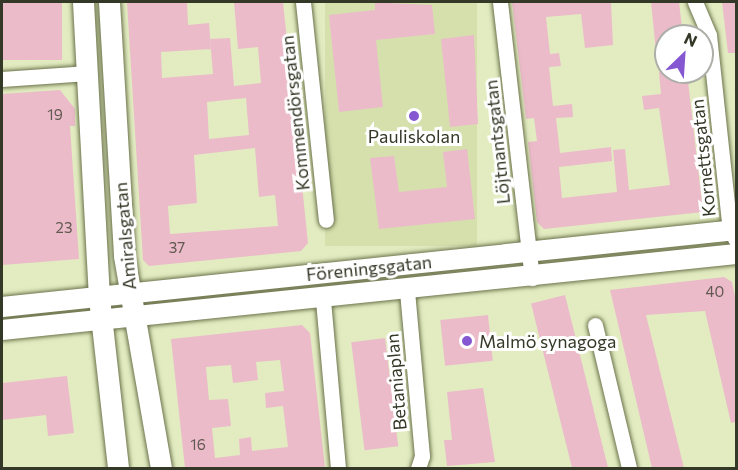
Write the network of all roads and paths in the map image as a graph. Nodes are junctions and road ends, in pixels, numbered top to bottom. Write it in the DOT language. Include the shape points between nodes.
graph roads {
  1 [pos="83,2"];
  2 [pos="109,2"];
  3 [pos="303,2"];
  4 [pos="500,2"];
  5 [pos="695,2"];
  6 [pos="88,73"];
  7 [pos="2,79"];
  8 [pos="326,220"];
  9 [pos="734,233"];
  10 [pos="529,252"];
  11 [pos="736,254"];
  12 [pos="532,278"];
  13 [pos="407,291"];
  14 [pos="130,294"];
  15 [pos="99,298"];
  16 [pos="323,300"];
  17 [pos="2,308"];
  18 [pos="135,317"];
  19 [pos="102,322"];
  20 [pos="595,326"];
  21 [pos="2,330"];
  22 [pos="118,468"];
  23 [pos="161,468"];
  24 [pos="338,468"];
  25 [pos="418,468"];
  26 [pos="628,468"];
  1 -- 6 [label="main road, Amiralsgatan"];
  2 -- 14 [label="main road, Amiralsgatan"];
  3 -- 8 [label="street, Kommendörsgatan"];
  4 -- 10 [label="street, Löjtnantsgatan"];
  5 -- 9 [label="street, Kornettsgatan" via="709,35"];
  6 -- 7 [label="street"];
  6 -- 15 [label="main road, Amiralsgatan"];
  9 -- 10 [label="street, Föreningsgatan"];
  10 -- 12 [label="street, Löjtnantsgatan"];
  10 -- 14 [label="street, Föreningsgatan"];
  11 -- 12 [label="street, Föreningsgatan"];
  12 -- 13 [label="street, Föreningsgatan"];
  13 -- 16 [label="street, Föreningsgatan"];
  13 -- 25 [label="street, Betaniaplan" via="422,456"];
  14 -- 15 [label="street, Föreningsgatan"];
  14 -- 18 [label="main road, Amiralsgatan"];
  15 -- 17 [label="street, Föreningsgatan"];
  15 -- 19 [label="main road, Amiralsgatan"];
  16 -- 18 [label="street, Föreningsgatan"];
  16 -- 24 [label="street"];
  18 -- 19 [label="street, Föreningsgatan"];
  18 -- 23 [label="main road, Amiralsgatan"];
  19 -- 21 [label="street, Föreningsgatan"];
  19 -- 22 [label="main road, Amiralsgatan"];
  20 -- 26 [label="street"];
}
